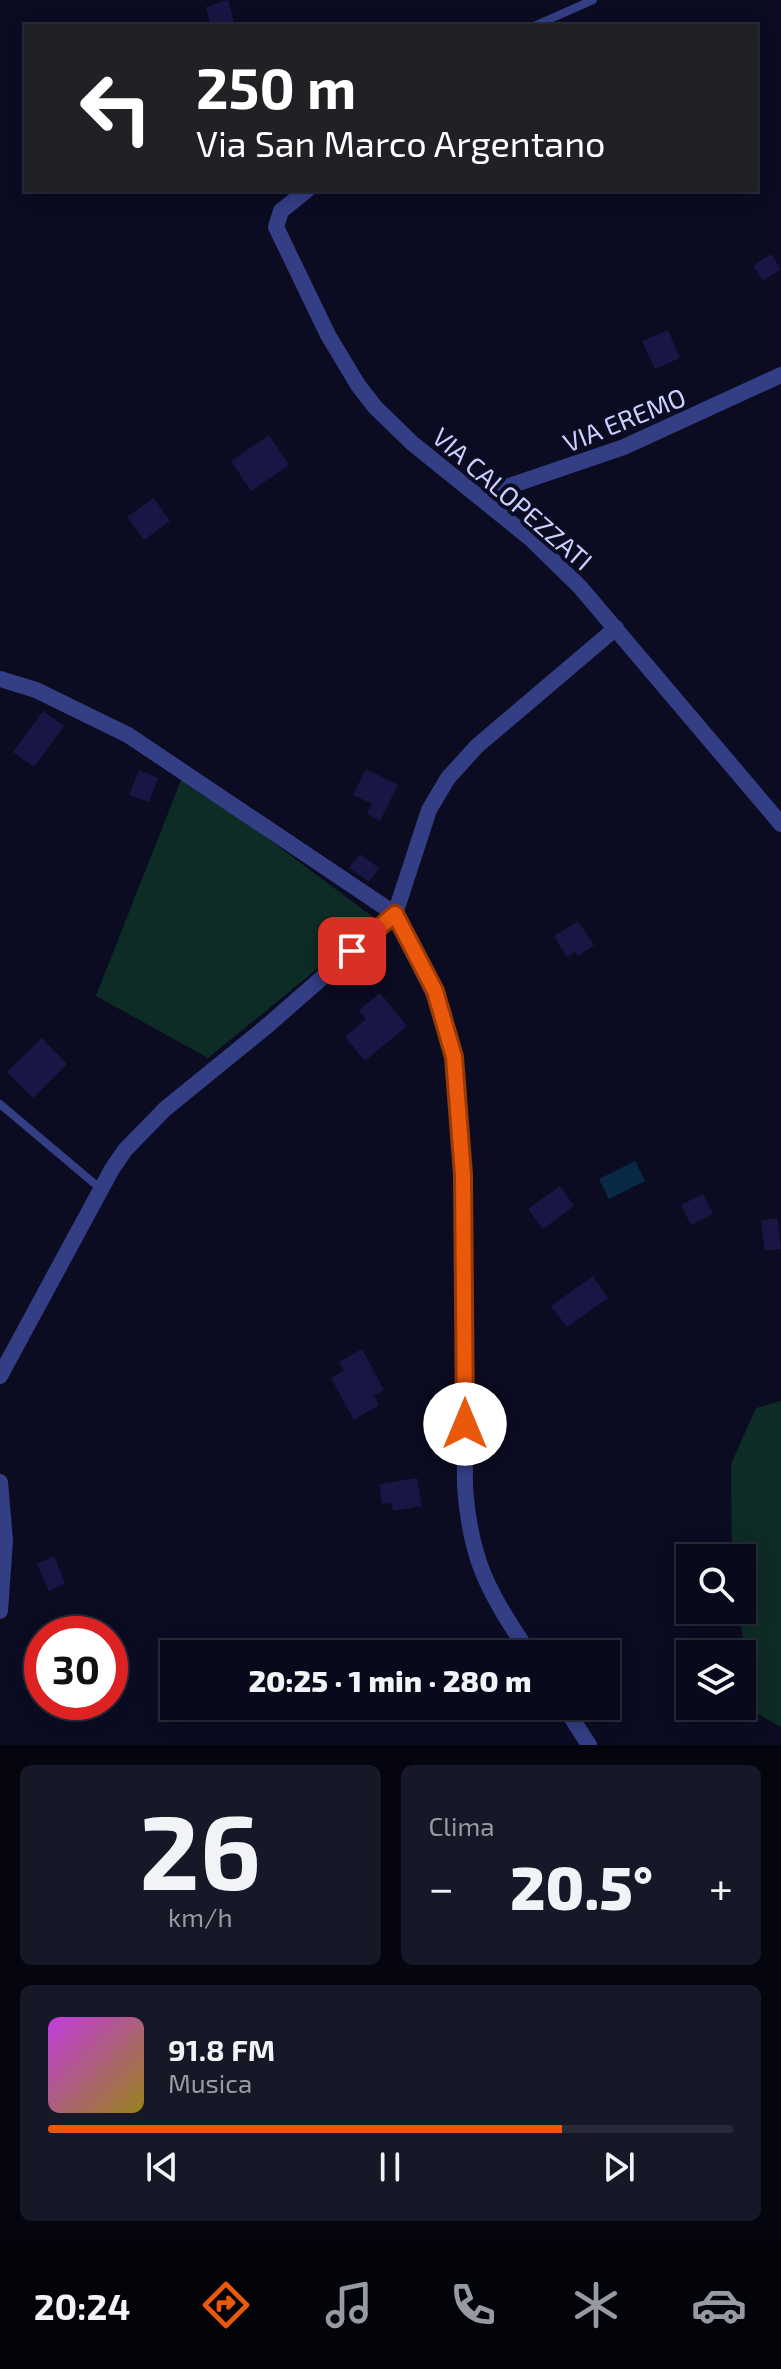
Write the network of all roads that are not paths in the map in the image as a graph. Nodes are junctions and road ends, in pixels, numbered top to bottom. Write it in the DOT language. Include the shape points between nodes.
graph roads {
  1 [pos="593,0"];
  2 [pos="539,24"];
  3 [pos="305,192"];
  4 [pos="781,375"];
  5 [pos="480,496"];
  6 [pos="616,628"];
  7 [pos="0,679"];
  8 [pos="781,824"];
  9 [pos="395,914"];
  10 [pos="0,1104"];
  11 [pos="102,1190"];
  12 [pos="0,1376"];
  13 [pos="0,1482"];
  14 [pos="0,1611"];
  15 [pos="521,1640"];
  16 [pos="573,1720"];
  17 [pos="589,1745"];
  1 -- 2 [label="lane"];
  3 -- 5 [label="street, VIA CALOPEZZATI" via="281,211 276,227 339,354 386,419"];
  4 -- 5 [label="street, VIA EREMO" via="648,437"];
  5 -- 6 [label="street, VIA CALOPEZZATI" via="552,558"];
  6 -- 8 [label="street, VIA CALOPEZZATI"];
  6 -- 9 [label="street" via="477,746 448,778 429,810"];
  7 -- 9 [label="street" via="30,687 128,735"];
  9 -- 11 [label="street" via="165,1109 125,1150"];
  9 -- 15 [label="street" via="444,1015 458,1086 465,1486 472,1543 494,1599"];
  10 -- 11 [label="lane"];
  11 -- 12 [label="street"];
  13 -- 14 [label="street" via="5,1541"];
  16 -- 17 [label="street"];
}
